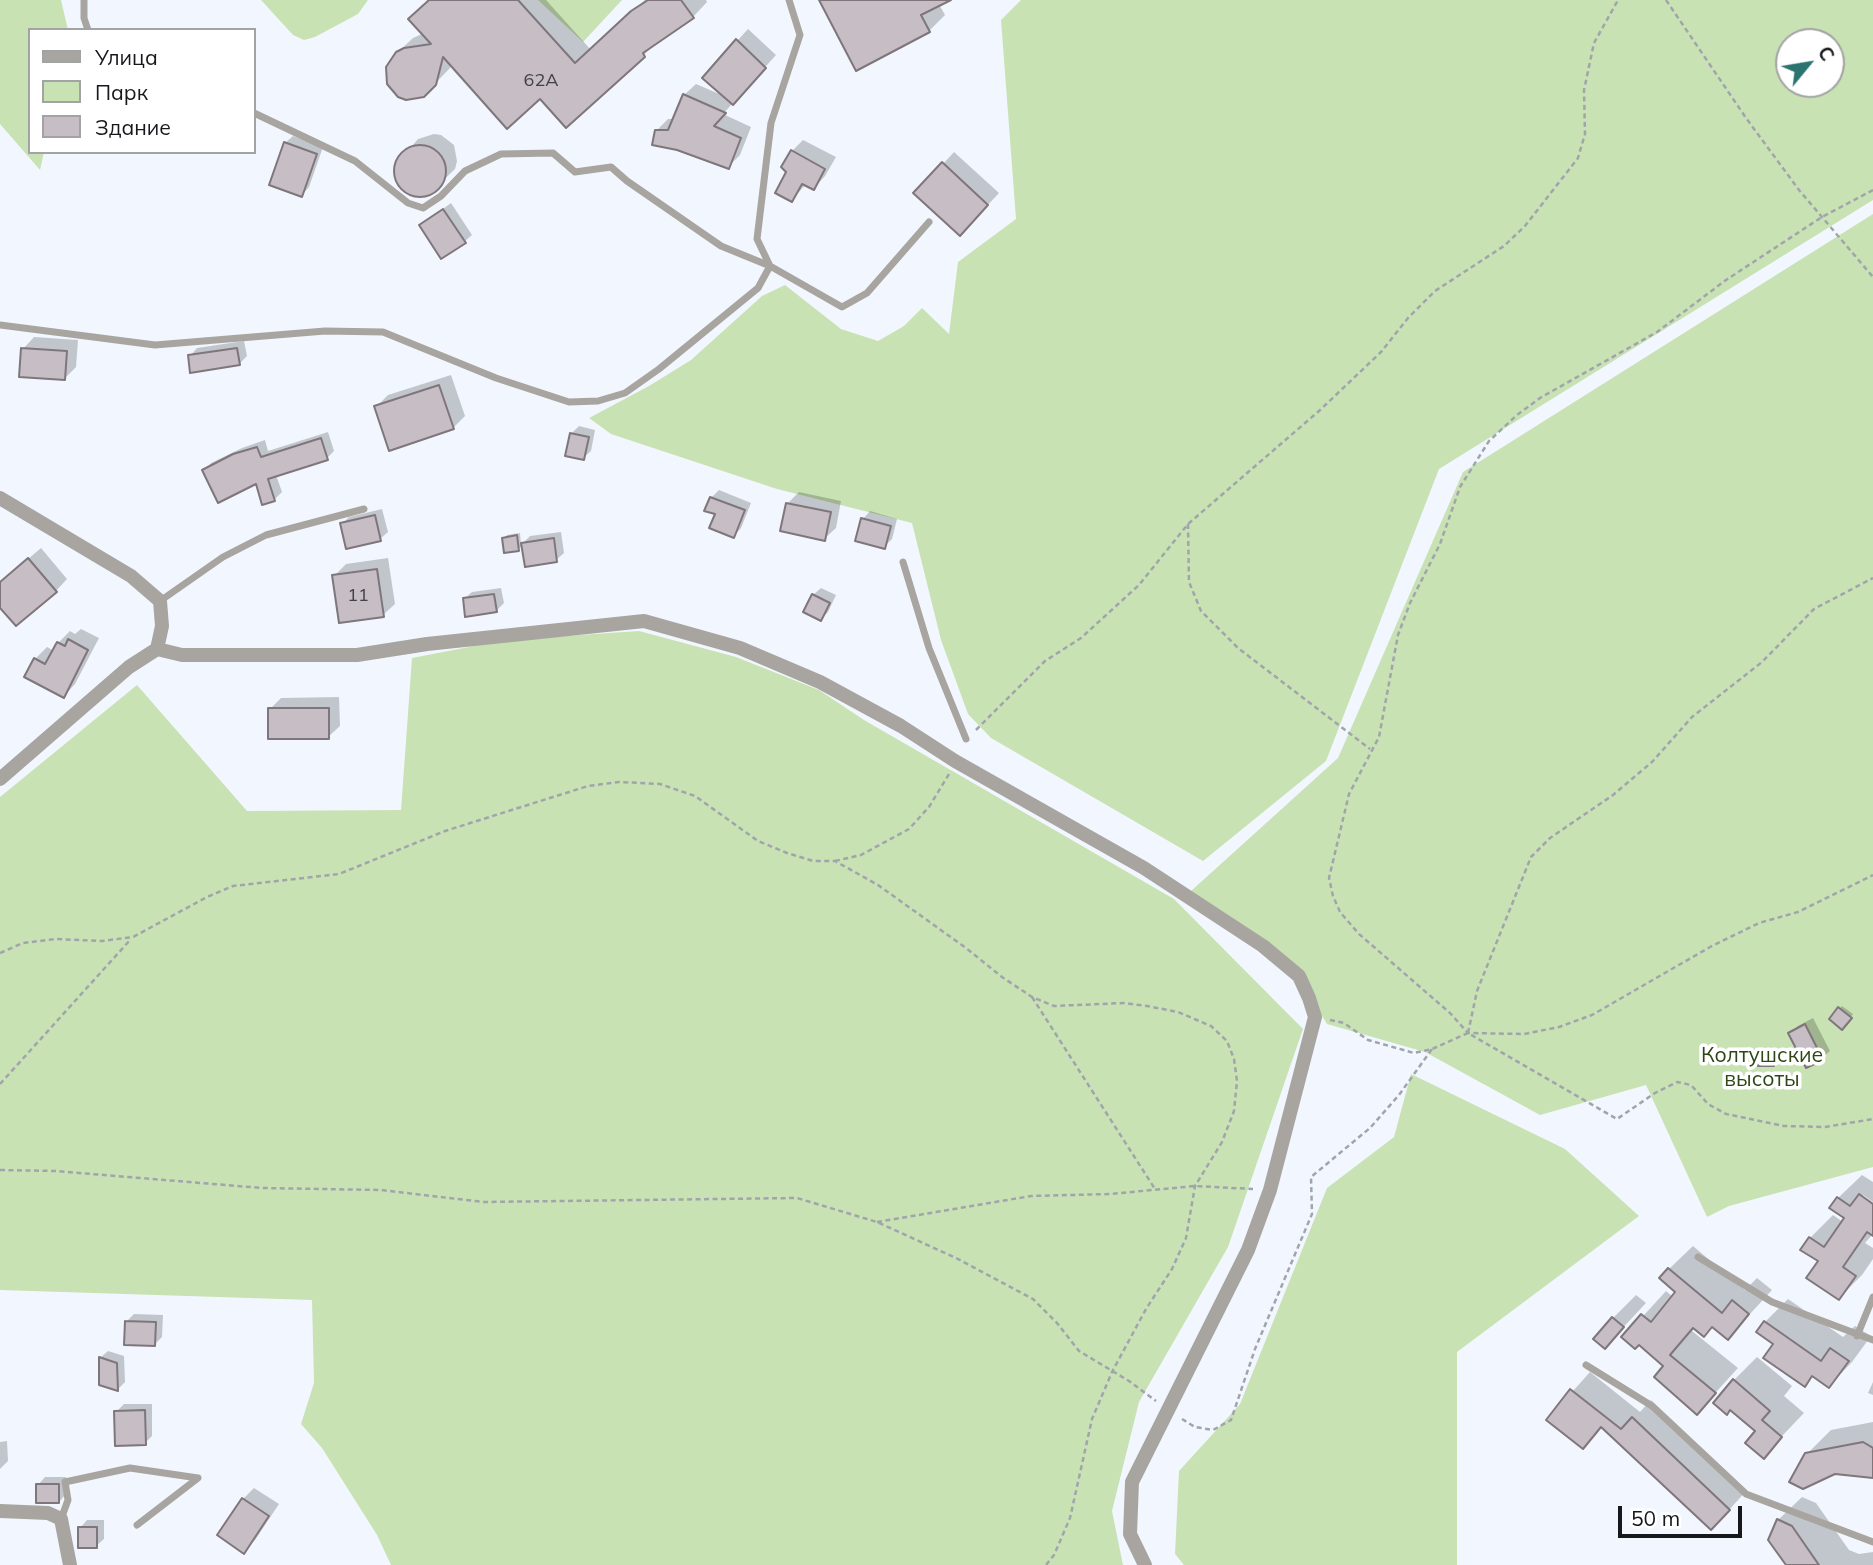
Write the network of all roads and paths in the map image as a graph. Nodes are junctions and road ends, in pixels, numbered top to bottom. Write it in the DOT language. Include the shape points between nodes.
graph roads {
  1 [pos="84,0"];
  2 [pos="789,0"];
  3 [pos="1618,0"];
  4 [pos="1666,0"];
  5 [pos="87,28"];
  6 [pos="256,114"];
  7 [pos="1873,190"];
  8 [pos="1822,217"];
  9 [pos="929,222"];
  10 [pos="770,266"];
  11 [pos="1873,277"];
  12 [pos="0,325"];
  13 [pos="0,498"];
  14 [pos="364,509"];
  15 [pos="1188,524"];
  16 [pos="903,562"];
  17 [pos="1873,578"];
  18 [pos="160,601"];
  19 [pos="157,649"];
  20 [pos="966,739"];
  21 [pos="1372,750"];
  22 [pos="956,761"];
  23 [pos="0,779"];
  24 [pos="835,862"];
  25 [pos="1873,875"];
  26 [pos="133,937"];
  27 [pos="0,953"];
  28 [pos="1032,997"];
  29 [pos="1315,1017"];
  30 [pos="1468,1032"];
  31 [pos="1432,1049"];
  32 [pos="0,1084"];
  33 [pos="1873,1119"];
  34 [pos="0,1170"];
  35 [pos="1195,1186"];
  36 [pos="1156,1190"];
  37 [pos="1270,1190"];
  38 [pos="877,1222"];
  39 [pos="1698,1257"];
  40 [pos="1873,1297"];
  41 [pos="1857,1336"];
  42 [pos="1873,1340"];
  43 [pos="1586,1365"];
  44 [pos="1112,1372"];
  45 [pos="1167,1409"];
  46 [pos="0,1511"];
  47 [pos="61,1519"];
  48 [pos="136,1525"];
  49 [pos="1873,1542"];
  50 [pos="70,1565"];
  51 [pos="1046,1565"];
  52 [pos="1145,1565"];
  1 -- 5 [label="lane"];
  2 -- 10 [label="lane" via="800,35 771,123 757,239"];
  3 -- 15 [label="path" via="1594,43 1584,90 1585,134 1578,158 1562,181 1504,246 1435,291 1381,352 1319,411"];
  4 -- 8 [label="path" via="1746,118"];
  6 -- 10 [label="lane" via="355,162 408,203 423,208 464,171 501,154 553,153 575,172 611,167 721,246"];
  7 -- 8 [label="path"];
  8 -- 11 [label="path"];
  8 -- 21 [label="path" via="1657,332 1540,398 1489,441 1460,487 1440,544 1410,603 1398,635 1379,737"];
  9 -- 10 [label="lane" via="867,293 842,307"];
  10 -- 12 [label="lane" via="758,288 659,369 625,393 598,401 569,402 383,332 326,331 155,345"];
  13 -- 18 [label="street" via="131,576"];
  14 -- 18 [label="lane" via="266,535"];
  15 -- 20 [label="path" via="1139,585 1081,638 1045,661"];
  15 -- 21 [label="path" via="1189,582 1201,611 1238,648"];
  16 -- 20 [label="lane" via="929,648"];
  17 -- 30 [label="path" via="1814,609 1762,662 1692,717 1652,762 1531,857 1477,992"];
  18 -- 19 [label="street" via="162,626"];
  19 -- 22 [label="street" via="182,655 357,655 644,621 740,648 820,682"];
  19 -- 23 [label="street"];
  21 -- 30 [label="path" via="1349,794 1335,843 1329,878 1333,896 1359,934"];
  22 -- 24 [label="path" via="929,807 909,829 861,855"];
  22 -- 29 [label="street" via="1144,868 1263,946 1299,975"];
  24 -- 26 [label="path" via="813,861 758,841 695,796 660,784 619,782 588,786 506,810 340,874 233,886"];
  24 -- 28 [label="path" via="878,885"];
  25 -- 30 [label="path" via="1809,908 1759,923 1710,947 1592,1015 1524,1034"];
  26 -- 27 [label="path" via="34,941"];
  26 -- 32 [label="path"];
  28 -- 35 [label="path" via="1054,1006 1124,1003 1178,1012 1212,1026 1227,1041 1237,1081 1234,1111 1222,1142"];
  28 -- 36 [label="path"];
  29 -- 31 [label="path" via="1344,1023 1386,1047 1413,1054"];
  29 -- 37 [label="street"];
  30 -- 31 [label="path"];
  30 -- 33 [label="path" via="1617,1119 1677,1082 1691,1086 1707,1104 1726,1114 1783,1126 1825,1127"];
  31 -- 45 [label="path" via="1370,1128 1311,1177 1312,1214 1255,1349 1231,1420 1213,1430 1195,1427"];
  34 -- 38 [label="path" via="262,1188 381,1190 482,1202 797,1198"];
  35 -- 36 [label="path"];
  35 -- 37 [label="path"];
  35 -- 44 [label="path" via="1186,1238"];
  36 -- 38 [label="path" via="1031,1196"];
  37 -- 45 [label="street" via="1248,1250"];
  38 -- 44 [label="path" via="1033,1299 1079,1352"];
  39 -- 41 [label="lane" via="1772,1302"];
  40 -- 41 [label="lane"];
  41 -- 42 [label="lane"];
  43 -- 49 [label="lane" via="1652,1406 1746,1494"];
  44 -- 45 [label="path"];
  44 -- 51 [label="path" via="1092,1419 1070,1518"];
  45 -- 52 [label="street" via="1132,1482 1130,1534"];
  46 -- 47 [label="street" via="48,1513"];
  47 -- 48 [label="lane" via="68,1500 65,1482 130,1468 198,1478"];
  47 -- 50 [label="street"];
}
